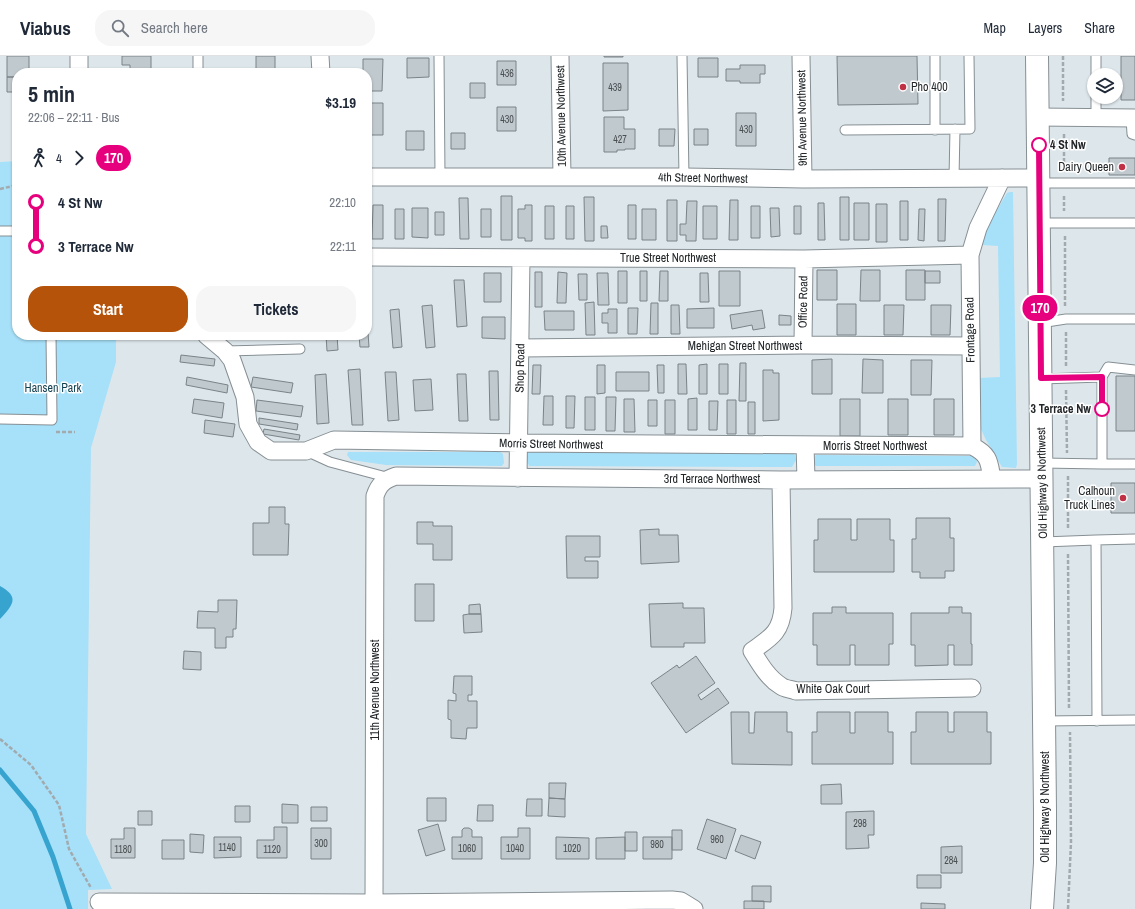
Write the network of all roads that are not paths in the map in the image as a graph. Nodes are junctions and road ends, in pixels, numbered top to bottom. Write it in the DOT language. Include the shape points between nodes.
graph roads {
  1 [pos="79,56"];
  2 [pos="198,56"];
  3 [pos="320,56"];
  4 [pos="439,56"];
  5 [pos="560,56"];
  6 [pos="682,56"];
  7 [pos="801,56"];
  8 [pos="935,56"];
  9 [pos="969,56"];
  10 [pos="1037,56"];
  11 [pos="1096,56"];
  12 [pos="79,68"];
  13 [pos="198,68"];
  14 [pos="320,68"];
  15 [pos="1096,68"];
  16 [pos="1096,104"];
  17 [pos="1038,117"];
  18 [pos="1096,118"];
  19 [pos="1133,118"];
  20 [pos="845,130"];
  21 [pos="936,130"];
  22 [pos="955,130"];
  23 [pos="1135,135"];
  24 [pos="440,176"];
  25 [pos="372,177"];
  26 [pos="562,177"];
  27 [pos="684,177"];
  28 [pos="954,178"];
  29 [pos="1002,178"];
  30 [pos="802,179"];
  31 [pos="1039,180"];
  32 [pos="1135,183"];
  33 [pos="1039,223"];
  34 [pos="1135,223"];
  35 [pos="0,231"];
  36 [pos="12,231"];
  37 [pos="970,255"];
  38 [pos="372,257"];
  39 [pos="521,258"];
  40 [pos="804,259"];
  41 [pos="1135,320"];
  42 [pos="1040,324"];
  43 [pos="51,340"];
  44 [pos="212,340"];
  45 [pos="803,345"];
  46 [pos="970,346"];
  47 [pos="520,348"];
  48 [pos="300,349"];
  49 [pos="225,351"];
  50 [pos="1135,370"];
  51 [pos="1102,377"];
  52 [pos="1041,378"];
  53 [pos="0,419"];
  54 [pos="518,443"];
  55 [pos="805,445"];
  56 [pos="972,446"];
  57 [pos="306,451"];
  58 [pos="1102,464"];
  59 [pos="1135,464"];
  60 [pos="1042,471"];
  61 [pos="518,478"];
  62 [pos="387,479"];
  63 [pos="806,479"];
  64 [pos="992,479"];
  65 [pos="781,480"];
  66 [pos="1135,539"];
  67 [pos="1096,540"];
  68 [pos="1043,542"];
  69 [pos="972,688"];
  70 [pos="1135,720"];
  71 [pos="1044,721"];
  72 [pos="1097,721"];
  73 [pos="99,902"];
  74 [pos="374,903"];
  75 [pos="233,905"];
  76 [pos="694,909"];
  77 [pos="1042,909"];
  1 -- 12 [label="street"];
  2 -- 13 [label="lane"];
  3 -- 14 [label="street"];
  4 -- 24 [label="lane"];
  5 -- 26 [label="street, 10th Avenue Northwest"];
  6 -- 27 [label="lane"];
  7 -- 30 [label="street, 9th Avenue Northwest"];
  8 -- 21 [label="lane"];
  9 -- 22 [label="lane" via="970,129"];
  10 -- 17 [label="street, Old Highway 8 Northwest"];
  11 -- 15 [label="lane"];
  16 -- 18 [label="lane"];
  17 -- 18 [label="street"];
  17 -- 31 [label="street, Old Highway 8 Northwest"];
  18 -- 19 [label="street"];
  19 -- 23 [label="lane" via="1132,134"];
  20 -- 21 [label="lane"];
  21 -- 22 [label="lane"];
  22 -- 28 [label="lane"];
  24 -- 25 [label="street, 4th Street Northwest"];
  24 -- 26 [label="street, 4th Street Northwest"];
  26 -- 27 [label="street, 4th Street Northwest"];
  27 -- 30 [label="street, 4th Street Northwest"];
  28 -- 29 [label="street, 4th Street Northwest"];
  28 -- 30 [label="street, 4th Street Northwest"];
  29 -- 31 [label="street, 4th Street Northwest"];
  29 -- 37 [label="street, Frontage Road" via="978,228"];
  31 -- 32 [label="lane"];
  31 -- 33 [label="street, Old Highway 8 Northwest"];
  33 -- 34 [label="lane"];
  33 -- 42 [label="street, Old Highway 8 Northwest"];
  35 -- 36 [label="lane"];
  37 -- 40 [label="street, True Street Northwest"];
  37 -- 46 [label="street, Frontage Road"];
  38 -- 39 [label="street, True Street Northwest"];
  39 -- 40 [label="street, True Street Northwest"];
  39 -- 47 [label="street, Shop Road"];
  40 -- 45 [label="street, Office Road"];
  41 -- 42 [label="lane" via="1066,319"];
  42 -- 52 [label="street, Old Highway 8 Northwest"];
  43 -- 53 [label="lane" via="52,420"];
  44 -- 49 [label="street, Morris Street Northwest"];
  45 -- 46 [label="street, Mehigan Street Northwest"];
  45 -- 47 [label="street, Mehigan Street Northwest"];
  46 -- 56 [label="street, Frontage Road"];
  47 -- 54 [label="street, Shop Road"];
  48 -- 49 [label="lane"];
  49 -- 57 [label="street, Morris Street Northwest" via="232,360 245,397 248,424 258,442 271,451"];
  50 -- 51 [label="lane" via="1108,367"];
  51 -- 52 [label="lane"];
  51 -- 58 [label="lane"];
  52 -- 60 [label="street, Old Highway 8 Northwest"];
  54 -- 55 [label="street, Morris Street Northwest"];
  54 -- 57 [label="street, Morris Street Northwest" via="334,440"];
  54 -- 61 [label="street, Shop Road"];
  55 -- 56 [label="street, Morris Street Northwest"];
  55 -- 63 [label="street"];
  56 -- 64 [label="street" via="986,456"];
  57 -- 62 [label="lane" via="330,462"];
  58 -- 59 [label="lane"];
  58 -- 60 [label="lane" via="1068,463"];
  60 -- 64 [label="street, 3rd Terrace Northwest"];
  60 -- 68 [label="street, Old Highway 8 Northwest"];
  61 -- 62 [label="street, 3rd Terrace Northwest" via="396,476"];
  61 -- 65 [label="street, 3rd Terrace Northwest"];
  62 -- 74 [label="street, 11th Avenue Northwest" via="379,485 375,496"];
  63 -- 64 [label="street, 3rd Terrace Northwest"];
  63 -- 65 [label="street, 3rd Terrace Northwest"];
  65 -- 69 [label="street, White Oak Court" via="782,618 773,636 752,651 765,671 782,687 796,691"];
  66 -- 67 [label="lane"];
  67 -- 68 [label="lane"];
  67 -- 72 [label="lane"];
  68 -- 71 [label="street, Old Highway 8 Northwest"];
  70 -- 72 [label="lane"];
  71 -- 72 [label="lane"];
  71 -- 77 [label="street, Old Highway 8 Northwest" via="1045,863"];
  73 -- 75 [label="street"];
  74 -- 75 [label="street"];
  74 -- 76 [label="street" via="672,900 681,901"];
}
